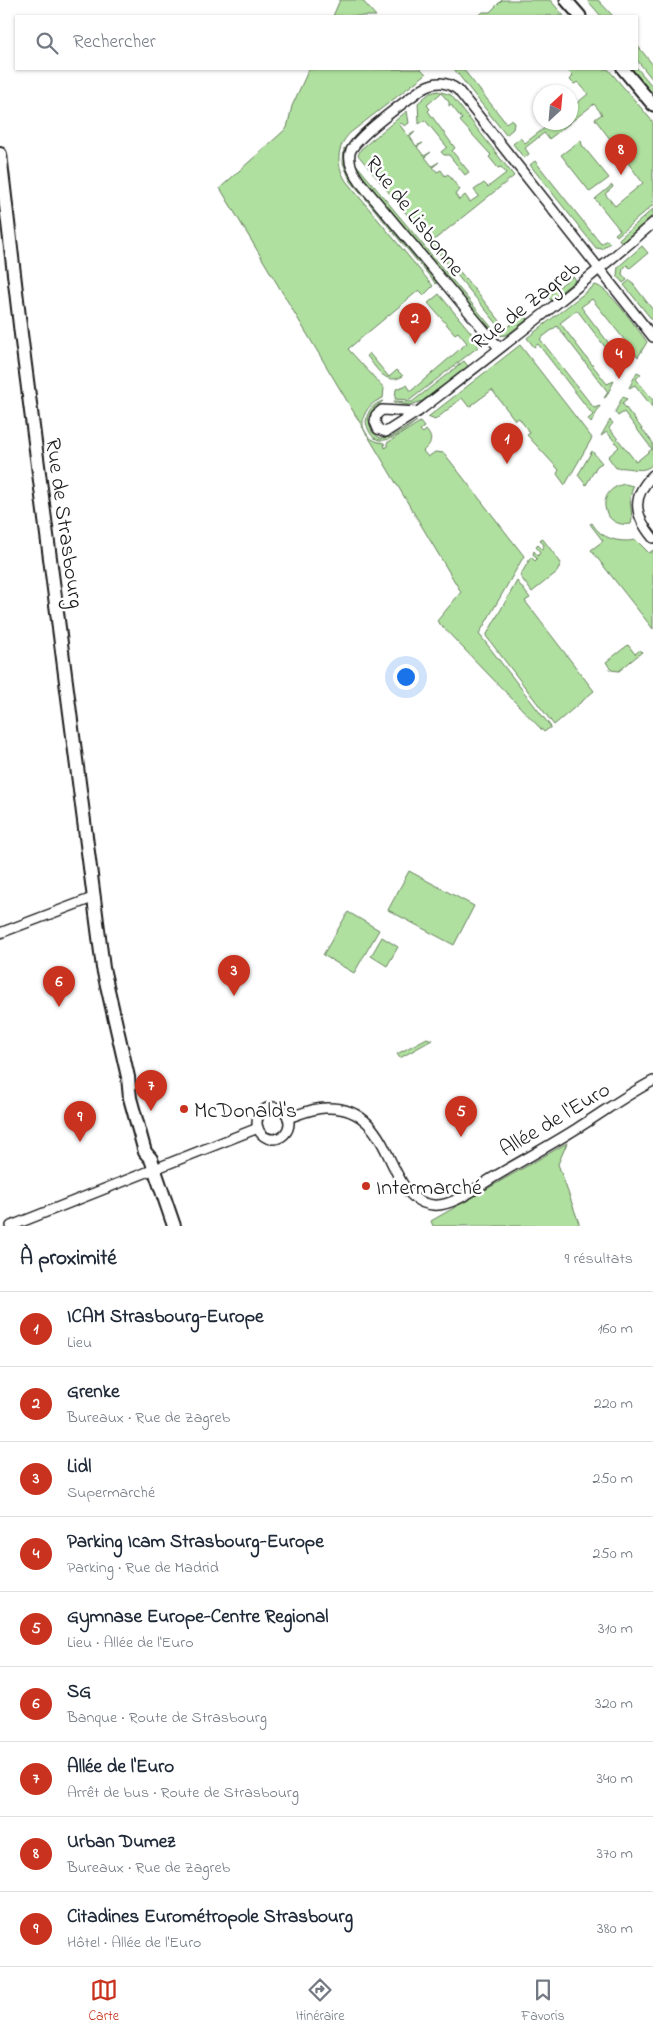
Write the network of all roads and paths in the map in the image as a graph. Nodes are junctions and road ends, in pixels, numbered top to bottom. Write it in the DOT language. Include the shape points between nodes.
graph roads {
  1 [pos="566,0"];
  2 [pos="579,15"];
  3 [pos="624,70"];
  4 [pos="653,105"];
  5 [pos="0,154"];
  6 [pos="653,223"];
  7 [pos="600,269"];
  8 [pos="653,336"];
  9 [pos="499,348"];
  10 [pos="418,412"];
  11 [pos="653,475"];
  12 [pos="653,538"];
  13 [pos="95,897"];
  14 [pos="0,933"];
  15 [pos="653,1081"];
  16 [pos="288,1118"];
  17 [pos="258,1128"];
  18 [pos="153,1164"];
  19 [pos="11,1226"];
  20 [pos="174,1226"];
  1 -- 2 [label="street"];
  3 -- 4 [label="street"];
  5 -- 13 [label="main road, Rue de Strasbourg"];
  6 -- 7 [label="street, Rue de Zagreb"];
  7 -- 8 [label="street, Rue de Lisbonne"];
  7 -- 9 [label="street, Rue de Zagreb"];
  7 -- 9 [label="street, Rue de Lisbonne" via="458,90 441,82 423,88 358,139 351,151 351,166 360,182"];
  9 -- 10 [label="street, Rue de Zagreb"];
  11 -- 12 [label="street" via="638,494 637,502 642,522"];
  13 -- 14 [label="street"];
  13 -- 18 [label="main road, Rue de Strasbourg" via="103,968 130,1098 145,1152"];
  15 -- 16 [label="street, Allée de l'Euro" via="550,1145 465,1194 440,1204 423,1202 407,1192 382,1140 360,1117 343,1109 326,1108"];
  16 -- 17 [label="street" via="279,1108 270,1107 258,1117"];
  16 -- 17 [label="street" via="287,1132 280,1138 264,1137"];
  17 -- 18 [label="street"];
  18 -- 19 [label="street"];
  18 -- 20 [label="main road, Rue de Strasbourg"];
}
